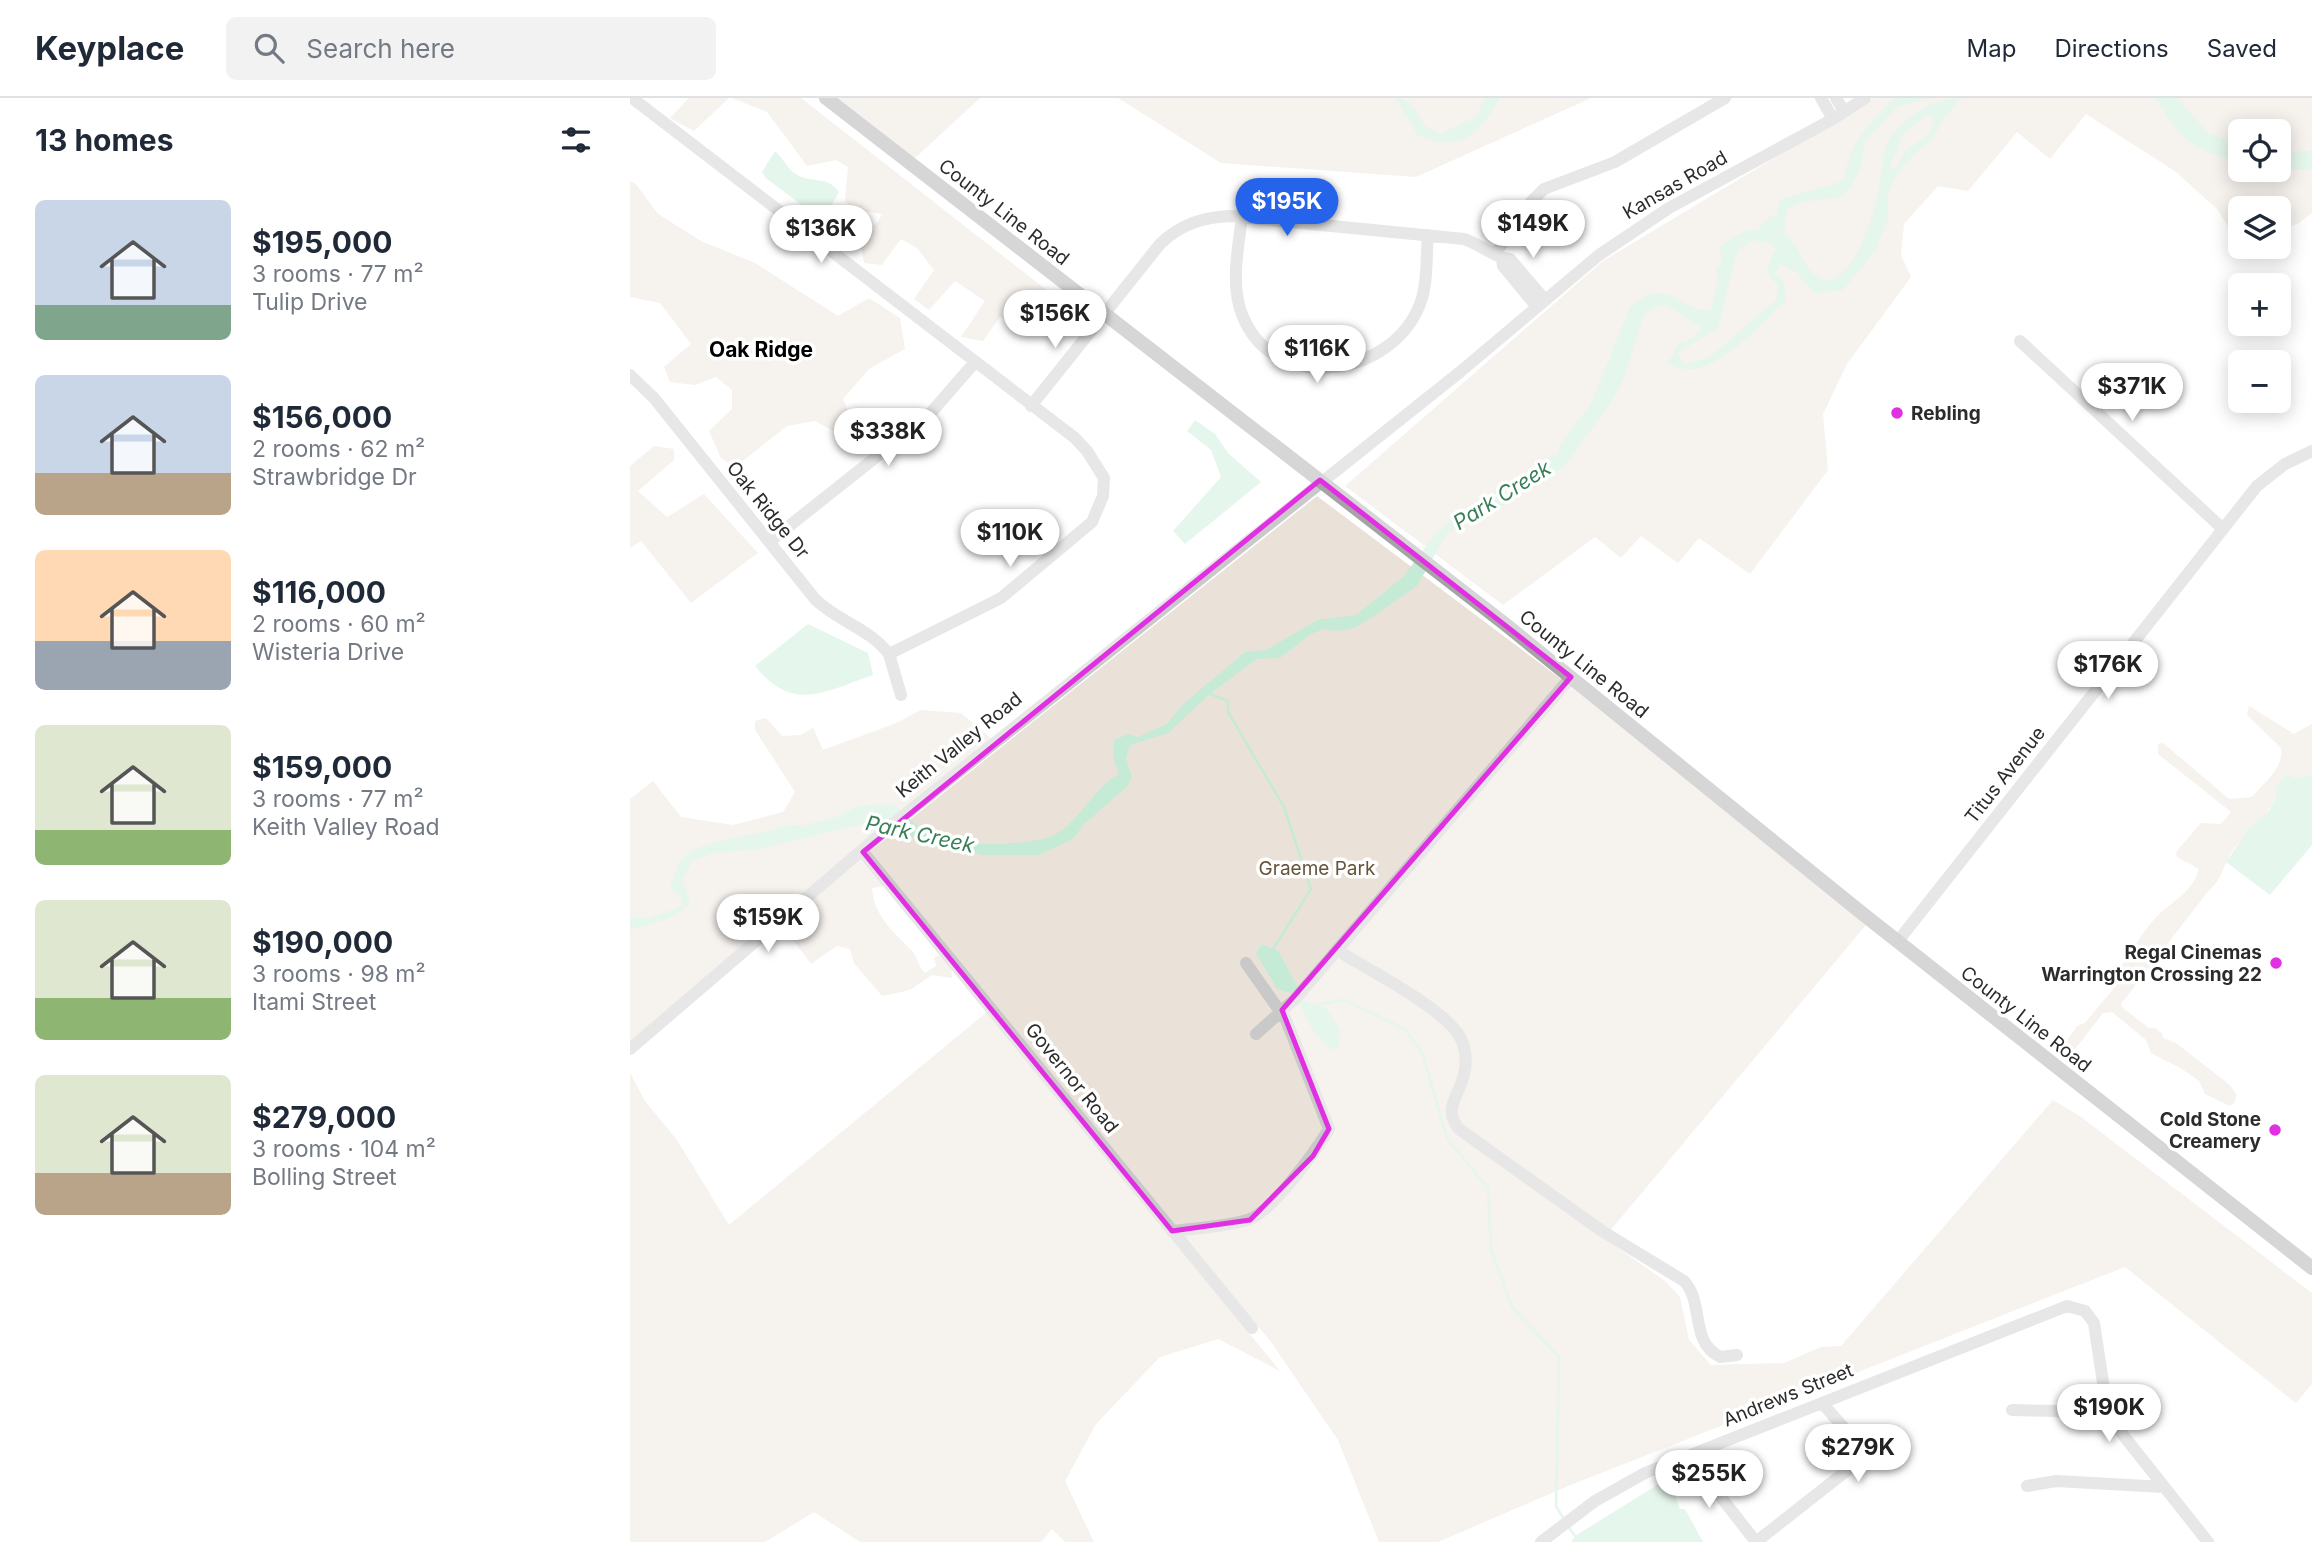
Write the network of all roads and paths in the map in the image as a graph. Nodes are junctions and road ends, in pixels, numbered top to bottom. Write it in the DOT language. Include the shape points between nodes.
graph roads {
  1 [pos="632,98"];
  2 [pos="826,98"];
  3 [pos="1725,98"];
  4 [pos="1821,98"];
  5 [pos="1836,98"];
  6 [pos="1865,98"];
  7 [pos="1838,115"];
  8 [pos="1242,217"];
  9 [pos="1428,235"];
  10 [pos="1499,256"];
  11 [pos="1541,303"];
  12 [pos="1105,314"];
  13 [pos="2020,341"];
  14 [pos="975,362"];
  15 [pos="630,375"];
  16 [pos="1031,406"];
  17 [pos="2312,451"];
  18 [pos="1320,480"];
  19 [pos="2222,528"];
  20 [pos="769,542"];
  21 [pos="889,654"];
  22 [pos="1571,677"];
  23 [pos="901,695"];
  24 [pos="863,852"];
  25 [pos="1898,942"];
  26 [pos="1336,950"];
  27 [pos="1246,963"];
  28 [pos="1279,1012"];
  29 [pos="1256,1034"];
  30 [pos="630,1049"];
  31 [pos="1172,1231"];
  32 [pos="2312,1268"];
  33 [pos="1252,1328"];
  34 [pos="1737,1355"];
  35 [pos="1822,1403"];
  36 [pos="2012,1410"];
  37 [pos="2106,1412"];
  38 [pos="1689,1456"];
  39 [pos="2027,1486"];
  40 [pos="2164,1486"];
  41 [pos="1541,1542"];
  42 [pos="1756,1542"];
  43 [pos="2208,1542"];
  1 -- 14 [label="street"];
  2 -- 12 [label="main road, County Line Road"];
  3 -- 10 [label="street" via="1615,162 1544,190 1530,203"];
  4 -- 7 [label="street"];
  5 -- 7 [label="street"];
  6 -- 7 [label="street, Kansas Road"];
  7 -- 11 [label="street, Kansas Road" via="1642,225"];
  8 -- 9 [label="street"];
  8 -- 9 [label="street" via="1237,262 1242,315 1267,347 1297,365 1315,369 1362,361 1400,333 1421,302"];
  8 -- 12 [label="street" via="1208,217 1173,232"];
  9 -- 10 [label="street" via="1464,239"];
  10 -- 11 [label="street" via="1503,266"];
  11 -- 18 [label="street, Kansas Road"];
  12 -- 16 [label="street"];
  12 -- 18 [label="main road, County Line Road"];
  13 -- 19 [label="street"];
  14 -- 16 [label="street"];
  14 -- 20 [label="street" via="929,415"];
  15 -- 20 [label="street, Oak Ridge Dr" via="654,398"];
  16 -- 21 [label="street" via="1075,438 1097,465 1104,478 1099,510 1092,522 1001,598"];
  17 -- 19 [label="street, Titus Avenue" via="2265,478"];
  18 -- 22 [label="main road, County Line Road"];
  18 -- 24 [label="street, Keith Valley Road"];
  19 -- 25 [label="street, Titus Avenue"];
  20 -- 21 [label="street, Oak Ridge Dr" via="829,613 862,630"];
  21 -- 23 [label="street"];
  22 -- 25 [label="main road, County Line Road"];
  22 -- 26 [label="street"];
  24 -- 30 [label="street, Keith Valley Road"];
  24 -- 31 [label="street, Governor Road"];
  25 -- 32 [label="main road, County Line Road"];
  26 -- 28 [label="street"];
  26 -- 34 [label="street" via="1429,1008 1460,1037 1465,1051 1464,1077 1451,1104 1459,1129 1602,1231 1684,1281 1692,1290 1706,1346 1720,1357"];
  27 -- 28 [label="street"];
  28 -- 29 [label="street"];
  28 -- 31 [label="street" via="1329,1129 1313,1156 1250,1220"];
  31 -- 33 [label="street, Governor Road"];
  35 -- 37 [label="street, Andrews Street" via="2062,1307 2081,1308 2094,1323"];
  35 -- 38 [label="street, Andrews Street"];
  35 -- 42 [label="street" via="1859,1445 1859,1461"];
  36 -- 37 [label="street"];
  37 -- 40 [label="street"];
  38 -- 41 [label="street, Andrews Street" via="1618,1486"];
  38 -- 42 [label="street"];
  39 -- 40 [label="street" via="2056,1481"];
  40 -- 43 [label="street"];
}
